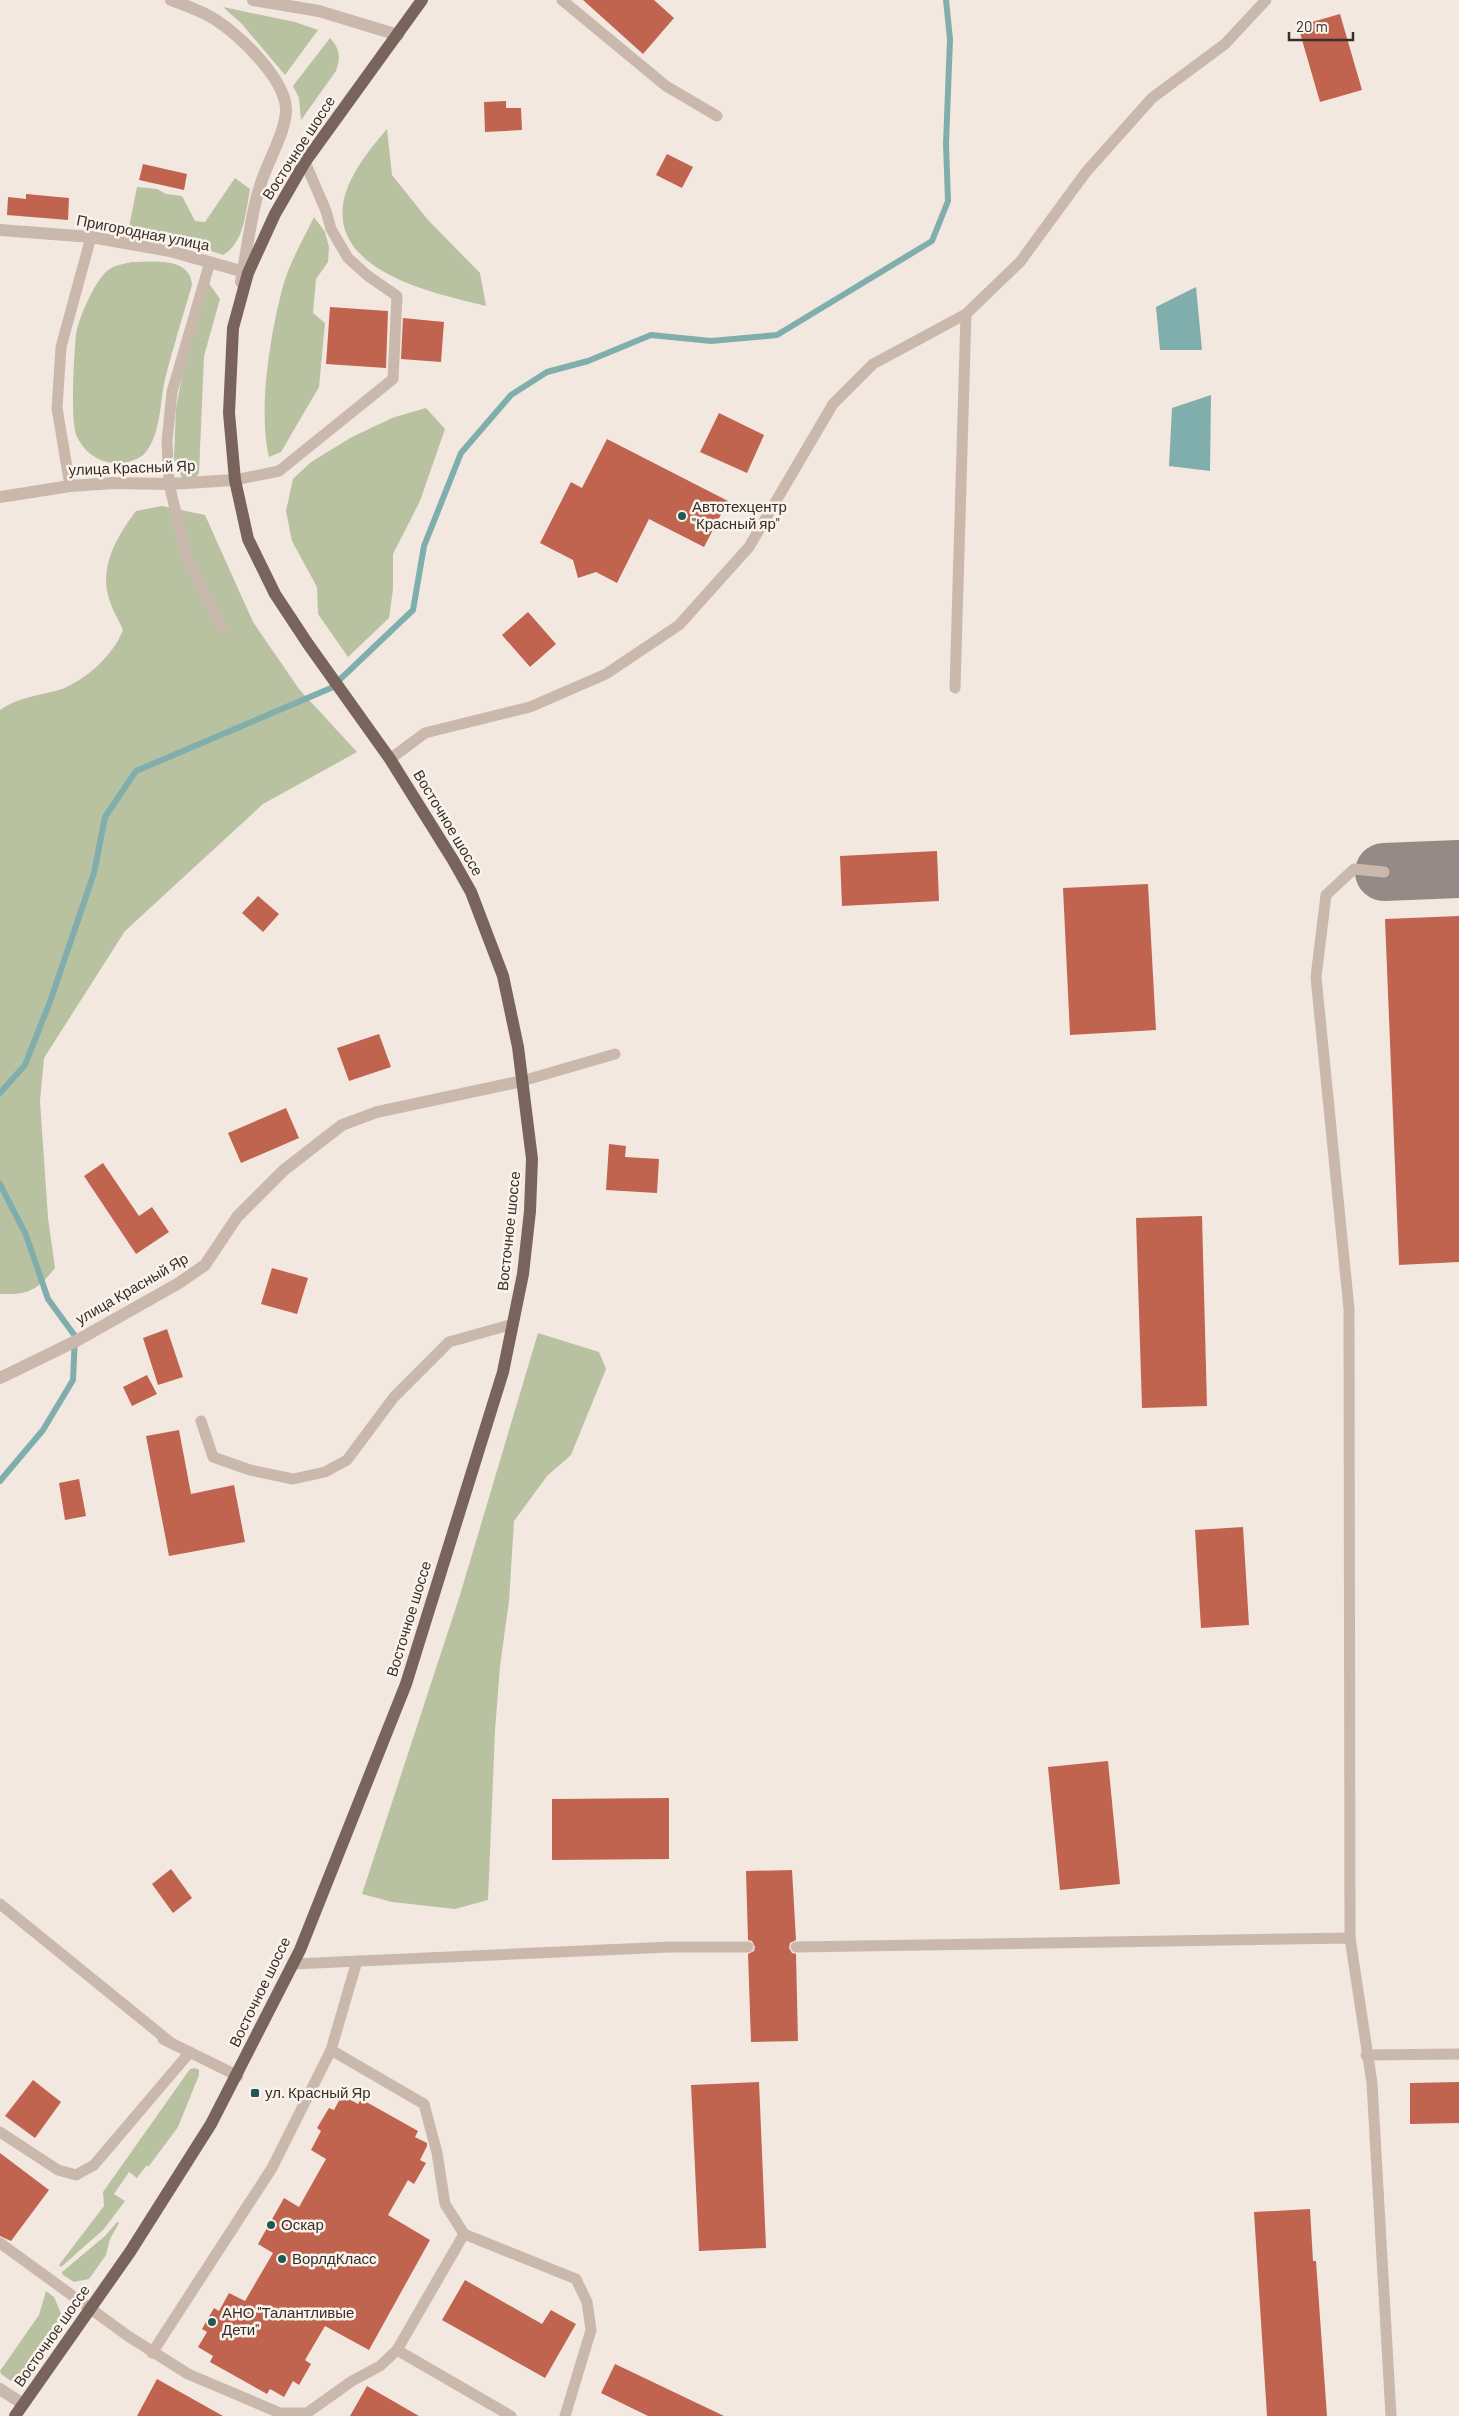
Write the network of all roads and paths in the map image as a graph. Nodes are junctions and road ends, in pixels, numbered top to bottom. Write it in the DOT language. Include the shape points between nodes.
graph roads {
  1 [pos="171,0"];
  2 [pos="253,0"];
  3 [pos="422,0"];
  4 [pos="562,0"];
  5 [pos="1266,0"];
  6 [pos="398,35"];
  7 [pos="717,116"];
  8 [pos="305,162"];
  9 [pos="0,230"];
  10 [pos="91,237"];
  11 [pos="210,262"];
  12 [pos="246,272"];
  13 [pos="966,314"];
  14 [pos="235,480"];
  15 [pos="169,484"];
  16 [pos="70,486"];
  17 [pos="0,497"];
  18 [pos="222,628"];
  19 [pos="955,688"];
  20 [pos="390,759"];
  21 [pos="1384,872"];
  22 [pos="615,1054"];
  23 [pos="522,1081"];
  24 [pos="513,1324"];
  25 [pos="0,1378"];
  26 [pos="201,1421"];
  27 [pos="0,1904"];
  28 [pos="1350,1938"];
  29 [pos="748,1947"];
  30 [pos="796,1947"];
  31 [pos="357,1961"];
  32 [pos="293,1964"];
  33 [pos="331,2050"];
  34 [pos="190,2052"];
  35 [pos="1459,2054"];
  36 [pos="1366,2055"];
  37 [pos="238,2076"];
  38 [pos="0,2132"];
  39 [pos="464,2234"];
  40 [pos="0,2243"];
  41 [pos="91,2309"];
  42 [pos="397,2350"];
  43 [pos="152,2353"];
  44 [pos="0,2389"];
  45 [pos="23,2404"];
  46 [pos="15,2416"];
  47 [pos="511,2416"];
  48 [pos="565,2416"];
  49 [pos="1391,2416"];
  1 -- 12 [label="street" via="216,21 244,44 266,67 282,92 286,110 281,134 266,164 258,191"];
  2 -- 6 [label="street" via="332,14"];
  3 -- 6 [label="main road, Восточное шоссе"];
  4 -- 7 [label="lane" via="666,86"];
  5 -- 13 [label="lane" via="1225,44 1152,98 1086,172 1020,262"];
  6 -- 8 [label="main road, Восточное шоссе"];
  8 -- 12 [label="main road, Восточное шоссе"];
  8 -- 14 [label="lane" via="331,229 348,258 397,296 393,379 279,471"];
  9 -- 10 [label="street, Пригородная улица"];
  10 -- 11 [label="street, Пригородная улица" via="170,251"];
  10 -- 16 [label="lane" via="61,347 57,408"];
  11 -- 12 [label="street, Пригородная улица"];
  11 -- 15 [label="lane" via="172,392 167,441"];
  12 -- 14 [label="main road, Восточное шоссе" via="233,328 229,413"];
  13 -- 19 [label="lane"];
  13 -- 20 [label="lane" via="872,364 833,404 749,547 679,625 606,674 530,707 425,733"];
  14 -- 15 [label="street, улица Красный Яр"];
  14 -- 20 [label="main road, Восточное шоссе" via="248,539 275,594"];
  15 -- 16 [label="street, улица Красный Яр" via="114,482"];
  15 -- 18 [label="lane" via="187,558"];
  16 -- 17 [label="street, улица Красный Яр"];
  20 -- 23 [label="main road, Восточное шоссе" via="478,908 503,976"];
  21 -- 28 [label="lane" via="1354,869 1326,896 1316,977 1349,1309"];
  22 -- 23 [label="lane"];
  23 -- 24 [label="main road, Восточное шоссе" via="532,1159 523,1274"];
  23 -- 25 [label="street, улица Красный Яр" via="377,1112 342,1125 284,1170 237,1217 205,1265 180,1283 78,1340"];
  24 -- 26 [label="lane" via="449,1342 394,1397 347,1460 325,1472 293,1479 213,1458"];
  24 -- 32 [label="main road, Восточное шоссе" via="503,1372 406,1684"];
  27 -- 34 [label="lane" via="166,2040"];
  28 -- 30 [label="lane"];
  28 -- 36 [label="lane"];
  29 -- 31 [label="lane" via="670,1947"];
  31 -- 32 [label="lane"];
  31 -- 33 [label="lane"];
  32 -- 37 [label="main road, Восточное шоссе"];
  33 -- 39 [label="lane" via="424,2104 437,2153 445,2204"];
  33 -- 43 [label="lane" via="272,2168"];
  34 -- 37 [label="lane"];
  34 -- 38 [label="lane" via="94,2166 76,2175 58,2170"];
  35 -- 36 [label="lane"];
  36 -- 49 [label="lane" via="1372,2082"];
  37 -- 41 [label="main road, Восточное шоссе" via="201,2141"];
  39 -- 42 [label="lane"];
  39 -- 48 [label="lane" via="576,2279 587,2302 591,2330"];
  40 -- 41 [label="lane"];
  41 -- 43 [label="lane"];
  41 -- 45 [label="main road, Восточное шоссе"];
  42 -- 43 [label="lane" via="380,2366 352,2381 307,2413 280,2413 188,2374"];
  42 -- 47 [label="lane"];
  44 -- 45 [label="street"];
  45 -- 46 [label="main road, Восточное шоссе"];
}
